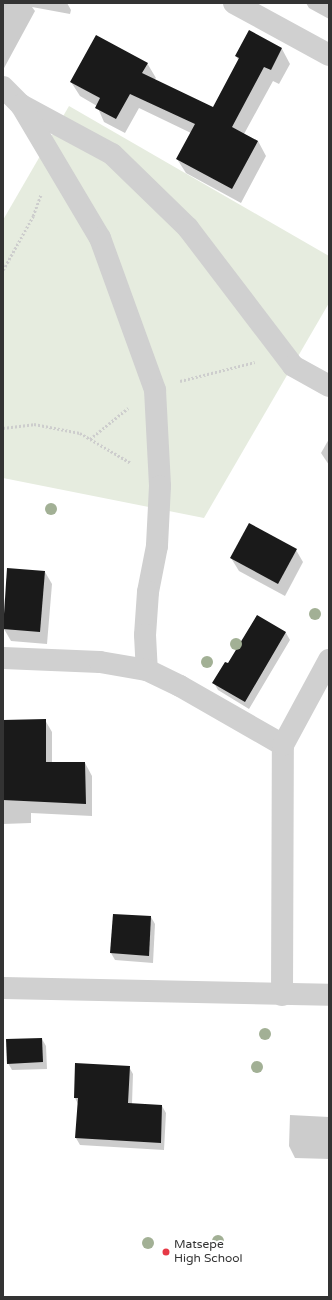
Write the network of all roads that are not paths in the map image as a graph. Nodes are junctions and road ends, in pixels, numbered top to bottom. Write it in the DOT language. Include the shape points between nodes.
graph roads {
  1 [pos="234,3"];
  2 [pos="329,55"];
  3 [pos="3,87"];
  4 [pos="21,105"];
  5 [pos="329,386"];
  6 [pos="3,658"];
  7 [pos="329,660"];
  8 [pos="147,670"];
  9 [pos="283,745"];
  10 [pos="3,988"];
  11 [pos="282,995"];
  12 [pos="329,995"];
  1 -- 2 [label="street"];
  3 -- 4 [label="street"];
  4 -- 5 [label="street" via="112,154 188,228 293,366"];
  4 -- 8 [label="street" via="100,238 155,390 160,486 157,546 148,592 145,635"];
  6 -- 8 [label="street" via="100,662"];
  7 -- 9 [label="street"];
  8 -- 9 [label="street"];
  9 -- 11 [label="street"];
  10 -- 11 [label="street"];
  11 -- 12 [label="street"];
}
